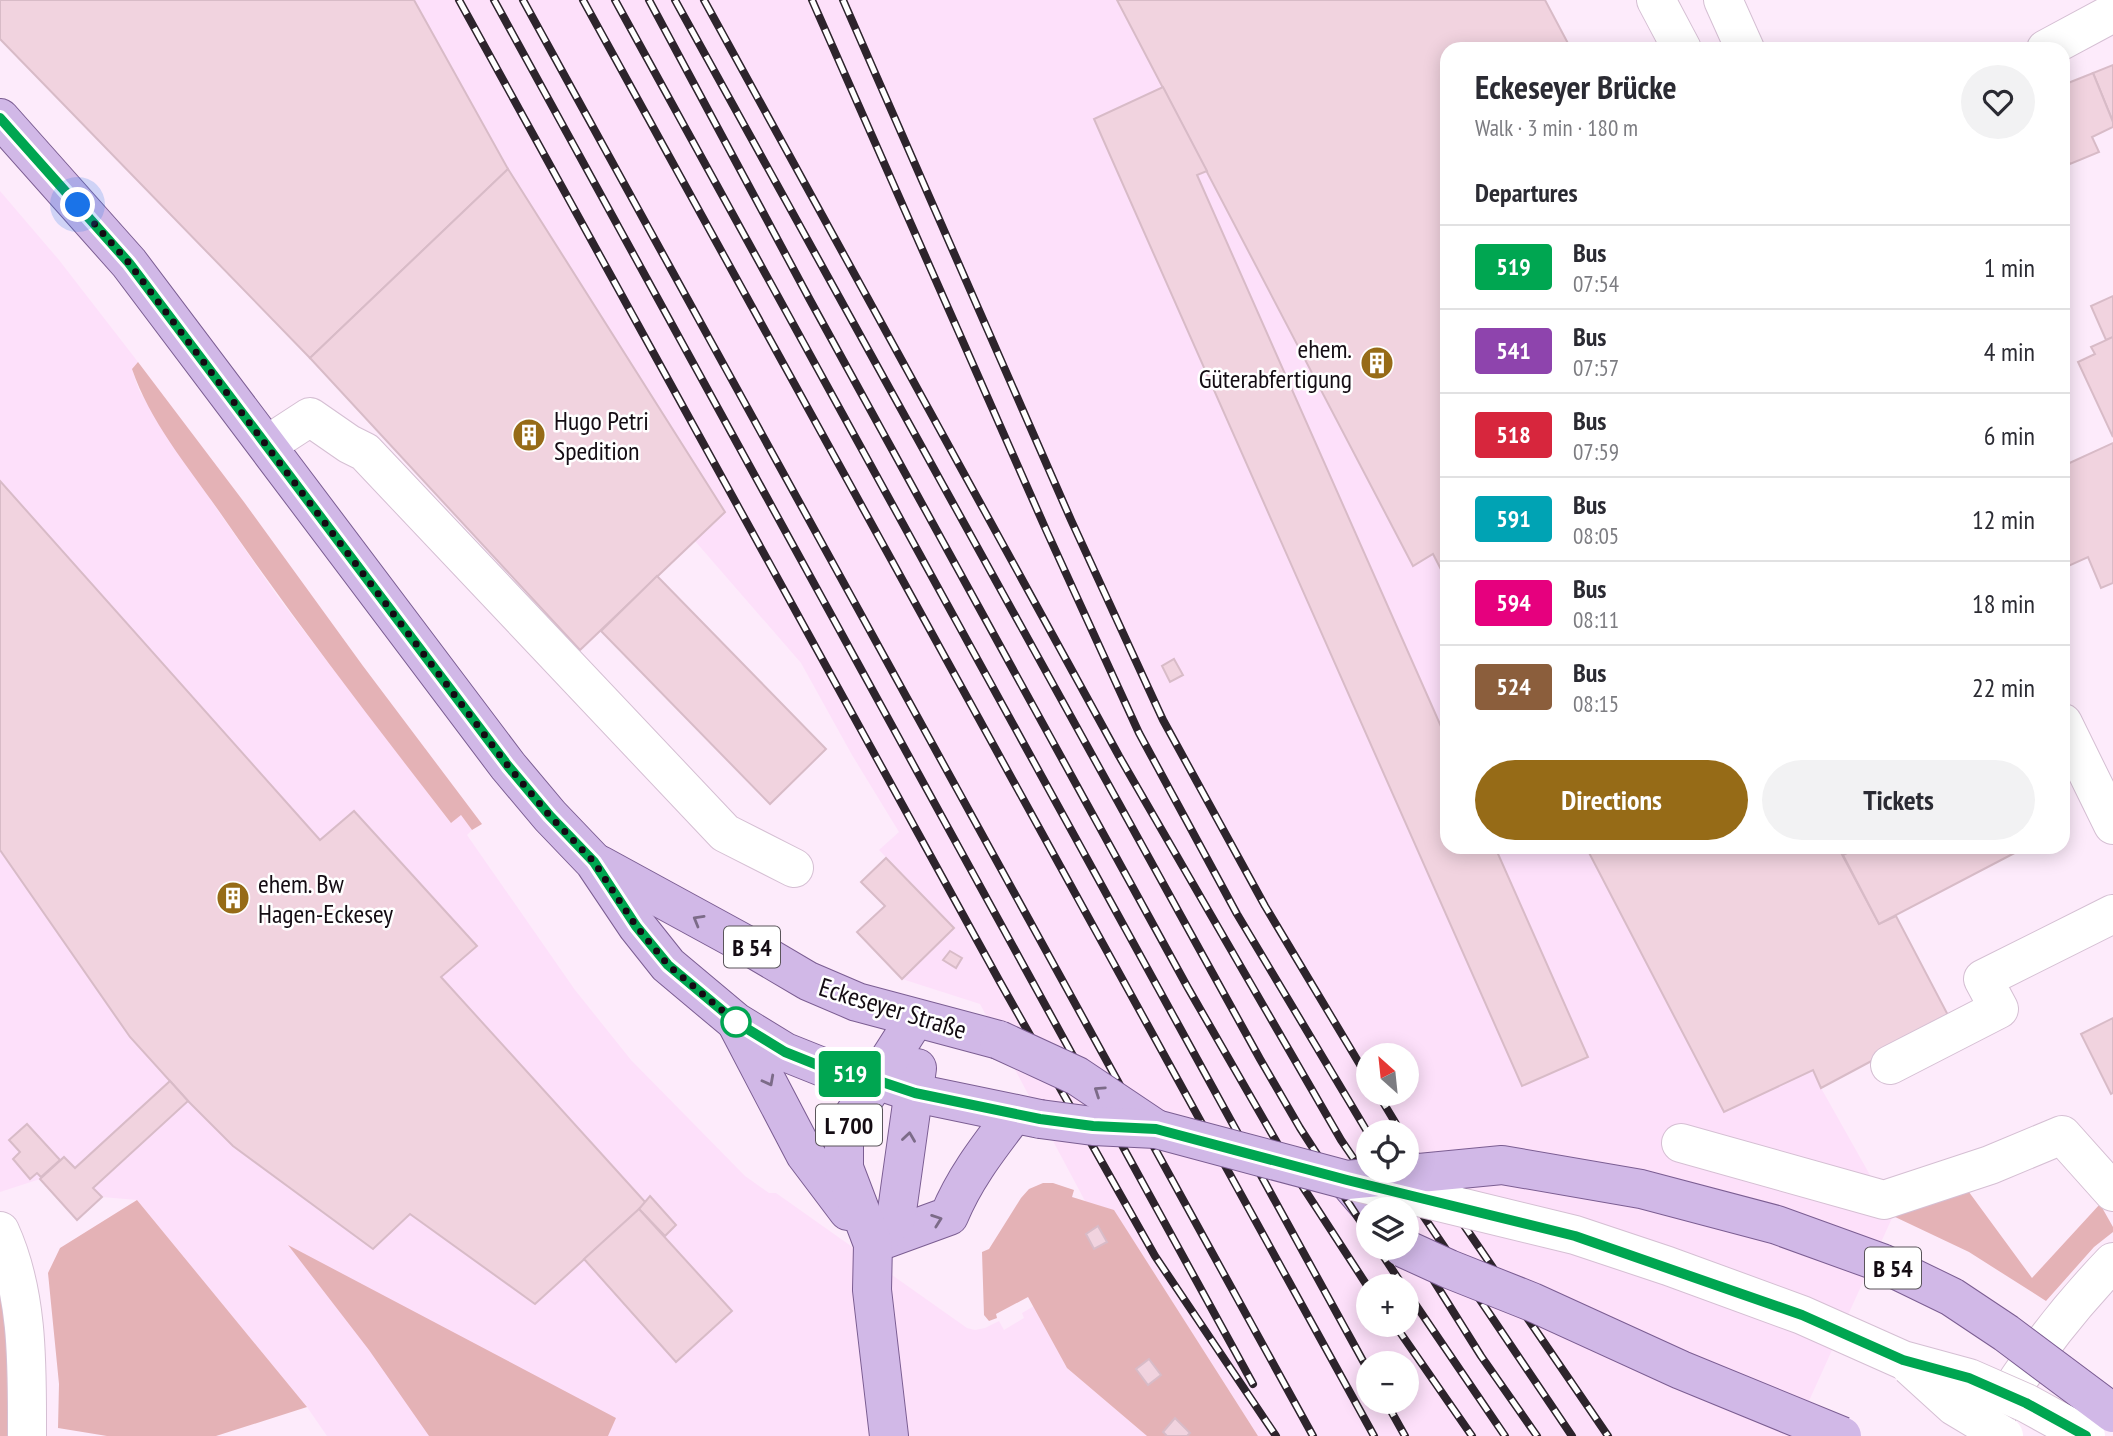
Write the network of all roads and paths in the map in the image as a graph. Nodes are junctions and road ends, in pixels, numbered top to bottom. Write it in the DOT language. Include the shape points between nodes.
graph roads {
  1 [pos="1656,0"];
  2 [pos="1723,0"];
  3 [pos="2113,13"];
  4 [pos="1678,42"];
  5 [pos="1742,42"];
  6 [pos="2059,42"];
  7 [pos="0,117"];
  8 [pos="267,445"];
  9 [pos="2070,737"];
  10 [pos="2113,825"];
  11 [pos="594,862"];
  12 [pos="794,868"];
  13 [pos="2113,914"];
  14 [pos="915,1019"];
  15 [pos="736,1022"];
  16 [pos="1891,1065"];
  17 [pos="876,1080"];
  18 [pos="915,1093"];
  19 [pos="1027,1117"];
  20 [pos="1156,1129"];
  21 [pos="1681,1143"];
  22 [pos="1347,1180"];
  23 [pos="2113,1192"];
  24 [pos="1362,1197"];
  25 [pos="0,1231"];
  26 [pos="873,1244"];
  27 [pos="1419,1255"];
  28 [pos="2113,1262"];
  29 [pos="1903,1360"];
  30 [pos="2113,1413"];
  31 [pos="27,1436"];
  32 [pos="889,1436"];
  33 [pos="1842,1436"];
  34 [pos="1984,1436"];
  35 [pos="2004,1436"];
  36 [pos="2086,1436"];
  1 -- 4 [label="street"];
  2 -- 5 [label="street"];
  3 -- 6 [label="street"];
  7 -- 8 [label="main road, Eckeseyer Straße / B 54" via="129,263"];
  8 -- 11 [label="main road, Eckeseyer Straße / B 54" via="508,766"];
  8 -- 12 [label="street" via="310,417 365,452 725,833"];
  9 -- 10 [label="street"];
  14 -- 11 [label="main road, Eckeseyer Straße / B 54, one-way" via="808,981"];
  11 -- 15 [label="main road, Eckeseyer Straße / B 54" via="668,965"];
  13 -- 16 [label="street" via="1983,979 1999,1009"];
  14 -- 17 [label="main road, L 700"];
  14 -- 18 [label="main road"];
  20 -- 14 [label="main road, Eckeseyer Straße / B 54, one-way, bridge" via="1077,1076 999,1040"];
  15 -- 17 [label="main road, Eckeseyer Straße / B 54" via="785,1052 825,1068"];
  15 -- 26 [label="main road, one-way" via="805,1154"];
  17 -- 18 [label="main road, Eckeseyer Straße / B 54"];
  17 -- 26 [label="main road, L 700" via="844,1136 844,1168"];
  18 -- 19 [label="main road, Eckeseyer Straße / B 54"];
  26 -- 18 [label="main road, L 700, one-way" via="896,1218"];
  19 -- 20 [label="main road, Eckeseyer Straße / B 54, bridge"];
  26 -- 19 [label="main road, one-way" via="949,1216 970,1173"];
  20 -- 22 [label="main road, Eckeseyer Straße / B 54, bridge"];
  21 -- 23 [label="street" via="1884,1200 2062,1135"];
  22 -- 24 [label="main road"];
  22 -- 29 [label="street, Eckeseyer Straße, bridge" via="1575,1236 1802,1315"];
  22 -- 30 [label="main road, B 54, bridge" via="1502,1165 1641,1189 1776,1225 1882,1263 1952,1297"];
  25 -- 31 [label="street" via="11,1255 26,1335"];
  26 -- 32 [label="main road, L 700" via="872,1290"];
  27 -- 33 [label="main road, bridge"];
  28 -- 34 [label="street" via="2062,1322"];
  29 -- 35 [label="street, Eckeseyer Straße, bridge" via="1954,1406"];
  29 -- 36 [label="street, Eckeseyer Straße, bridge" via="1969,1378"];
}
